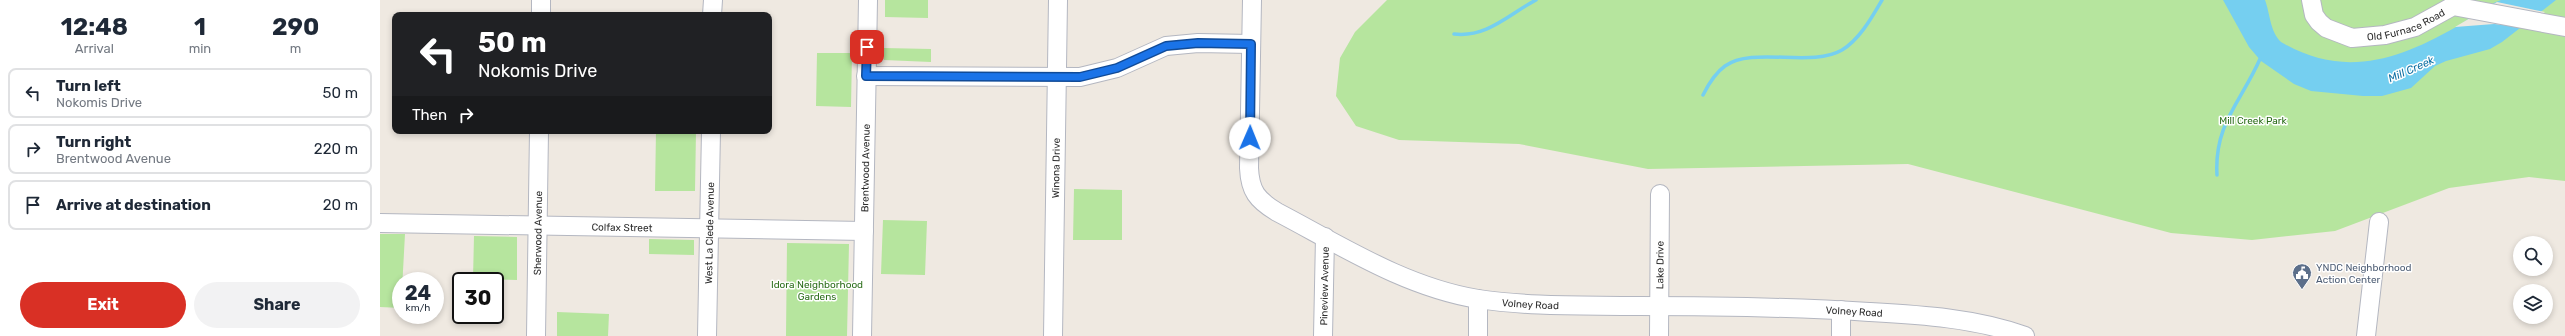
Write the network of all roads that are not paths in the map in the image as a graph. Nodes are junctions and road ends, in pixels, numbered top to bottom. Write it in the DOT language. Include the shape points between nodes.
graph roads {
  1 [pos="542,0"];
  2 [pos="713,0"];
  3 [pos="868,0"];
  4 [pos="1058,0"];
  5 [pos="1252,0"];
  6 [pos="2311,0"];
  7 [pos="541,12"];
  8 [pos="712,12"];
  9 [pos="2565,27"];
  10 [pos="1251,44"];
  11 [pos="866,76"];
  12 [pos="1056,77"];
  13 [pos="539,134"];
  14 [pos="711,134"];
  15 [pos="1660,194"];
  16 [pos="2379,222"];
  17 [pos="380,223"];
  18 [pos="538,226"];
  19 [pos="709,228"];
  20 [pos="864,231"];
  21 [pos="1324,237"];
  22 [pos="1478,299"];
  23 [pos="1659,306"];
  24 [pos="1841,310"];
  25 [pos="536,336"];
  26 [pos="707,336"];
  27 [pos="862,336"];
  28 [pos="1053,336"];
  29 [pos="1323,336"];
  30 [pos="1478,336"];
  31 [pos="1659,336"];
  32 [pos="1840,336"];
  33 [pos="2025,336"];
  34 [pos="2366,336"];
  1 -- 7 [label="street"];
  2 -- 8 [label="street"];
  3 -- 11 [label="street, Brentwood Avenue"];
  4 -- 12 [label="street, Winona Drive"];
  5 -- 10 [label="street, Volney Road"];
  6 -- 9 [label="street, Old Furnace Road" via="2314,15 2319,22 2326,28 2352,38 2373,37 2409,29 2453,6"];
  10 -- 12 [label="street" via="1177,44 1154,50 1117,68 1093,75"];
  10 -- 21 [label="street, Volney Road" via="1249,168 1253,192 1265,205"];
  11 -- 12 [label="street"];
  11 -- 20 [label="street, Brentwood Avenue"];
  12 -- 28 [label="street, Winona Drive"];
  13 -- 18 [label="street, Sherwood Avenue"];
  14 -- 19 [label="street, West La Clede Avenue"];
  15 -- 23 [label="street, Lake Drive"];
  16 -- 34 [label="street"];
  17 -- 18 [label="street, Colfax Street"];
  18 -- 19 [label="street, Colfax Street"];
  18 -- 25 [label="street, Sherwood Avenue"];
  19 -- 20 [label="street, Colfax Street"];
  19 -- 26 [label="street, West La Clede Avenue"];
  20 -- 27 [label="street, Brentwood Avenue"];
  21 -- 22 [label="street, Volney Road" via="1398,275 1436,289"];
  21 -- 29 [label="street, Pineview Avenue"];
  22 -- 23 [label="street, Volney Road" via="1543,305"];
  22 -- 30 [label="street"];
  23 -- 24 [label="street, Volney Road"];
  23 -- 31 [label="street, Lake Drive"];
  24 -- 32 [label="street"];
  24 -- 33 [label="street, Volney Road" via="1972,322"];
}
